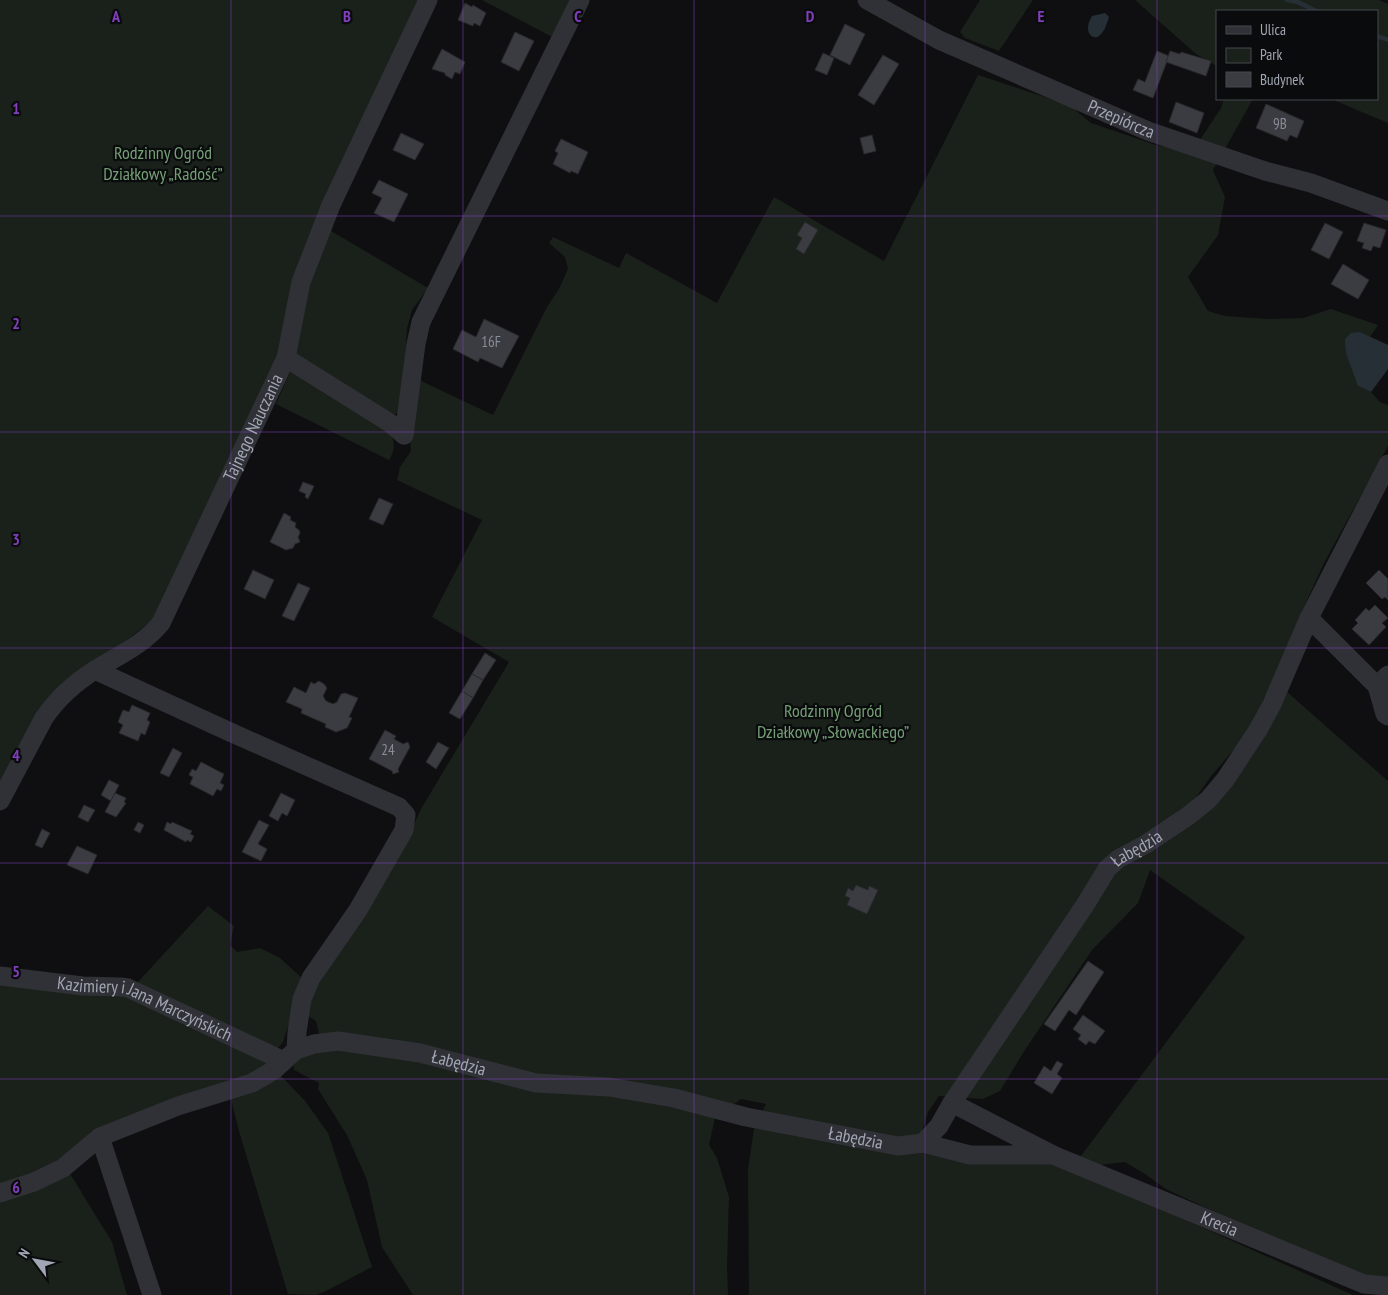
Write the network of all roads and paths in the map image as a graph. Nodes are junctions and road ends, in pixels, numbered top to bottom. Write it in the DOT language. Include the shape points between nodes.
graph roads {
  1 [pos="428,0"];
  2 [pos="580,0"];
  3 [pos="867,0"];
  4 [pos="1388,211"];
  5 [pos="286,358"];
  6 [pos="1388,464"];
  7 [pos="1309,618"];
  8 [pos="95,670"];
  9 [pos="1382,680"];
  10 [pos="1388,716"];
  11 [pos="0,801"];
  12 [pos="0,976"];
  13 [pos="290,1056"];
  14 [pos="952,1103"];
  15 [pos="100,1137"];
  16 [pos="923,1142"];
  17 [pos="1053,1155"];
  18 [pos="0,1193"];
  19 [pos="1388,1286"];
  20 [pos="152,1295"];
  1 -- 5 [label="street, Tajnego Nauczania" via="331,205 301,282"];
  2 -- 5 [label="street" via="421,322 404,435"];
  3 -- 4 [label="street, Przepiórcza" via="939,40 1148,131"];
  5 -- 8 [label="street, Tajnego Nauczania" via="161,623 145,640"];
  6 -- 7 [label="street, Łabędzia"];
  7 -- 9 [label="street"];
  7 -- 14 [label="street, Łabędzia" via="1272,704 1225,780 1188,816 1106,869"];
  8 -- 11 [label="street, Tajnego Nauczania" via="50,708"];
  8 -- 13 [label="street" via="399,807 406,815 404,830 358,910 311,978 302,998"];
  9 -- 10 [label="street" via="1385,714"];
  12 -- 13 [label="street, Kazimiery i Jana Marczyńskich" via="92,987 121,986"];
  13 -- 15 [label="street, Łabędzia" via="252,1083 178,1106"];
  13 -- 16 [label="street, Łabędzia" via="314,1044 356,1043 420,1053 536,1084 609,1087 674,1098 746,1118 898,1146"];
  14 -- 16 [label="street, Łabędzia"];
  14 -- 17 [label="street, Krecia"];
  15 -- 18 [label="street, Łabędzia" via="63,1168"];
  15 -- 20 [label="street"];
  16 -- 17 [label="street, Krecia" via="970,1155"];
  17 -- 19 [label="street, Krecia" via="1364,1284"];
}
